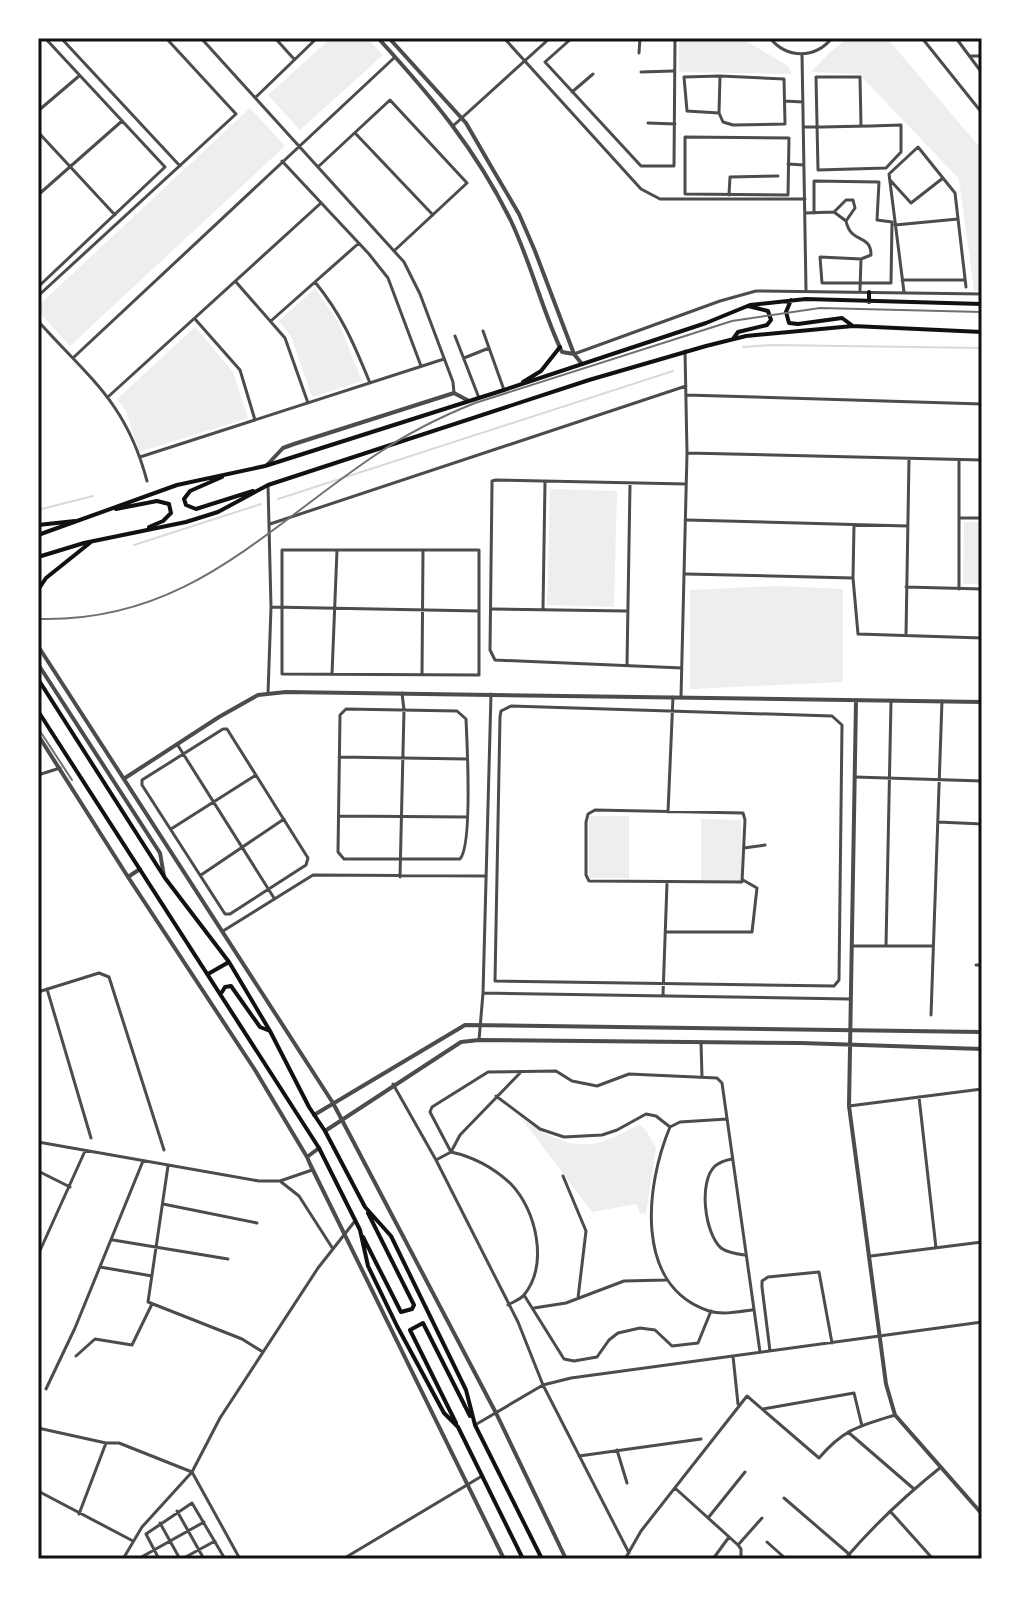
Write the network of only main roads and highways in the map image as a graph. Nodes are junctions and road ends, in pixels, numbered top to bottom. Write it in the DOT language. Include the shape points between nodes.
graph roads {
  1 [pos="869,292"];
  2 [pos="791,300"];
  3 [pos="869,302"];
  4 [pos="982,304"];
  5 [pos="748,306"];
  6 [pos="853,326"];
  7 [pos="982,332"];
  8 [pos="733,339"];
  9 [pos="560,347"];
  10 [pos="514,387"];
  11 [pos="228,474"];
  12 [pos="260,490"];
  13 [pos="110,510"];
  14 [pos="78,521"];
  15 [pos="38,525"];
  16 [pos="144,530"];
  17 [pos="38,535"];
  18 [pos="93,541"];
  19 [pos="38,557"];
  20 [pos="38,590"];
  21 [pos="38,679"];
  22 [pos="38,711"];
  23 [pos="229,962"];
  24 [pos="208,974"];
  25 [pos="221,995"];
  26 [pos="270,1031"];
  27 [pos="365,1207"];
  28 [pos="360,1230"];
  29 [pos="475,1425"];
  30 [pos="458,1427"];
  31 [pos="523,1559"];
  32 [pos="542,1559"];
  1 -- 3 [label="main road"];
  2 -- 3 [label="main road"];
  2 -- 5 [label="main road"];
  2 -- 6 [label="main road" via="789,323 842,318"];
  3 -- 4 [label="main road"];
  5 -- 8 [label="main road" via="768,311 770,322 738,332"];
  5 -- 10 [label="main road"];
  6 -- 7 [label="main road"];
  6 -- 8 [label="main road"];
  8 -- 12 [label="main road"];
  9 -- 10 [label="main road" via="541,371"];
  10 -- 11 [label="main road"];
  11 -- 12 [label="main road" via="190,491 186,505 196,509"];
  11 -- 13 [label="main road" via="177,485"];
  12 -- 16 [label="main road" via="218,512"];
  13 -- 14 [label="main road"];
  13 -- 16 [label="main road" via="157,501 169,504 168,517"];
  14 -- 15 [label="main road"];
  14 -- 17 [label="main road"];
  16 -- 18 [label="main road"];
  18 -- 19 [label="main road"];
  18 -- 20 [label="main road"];
  21 -- 23 [label="main road" via="165,878"];
  22 -- 24 [label="main road"];
  23 -- 24 [label="main road"];
  23 -- 26 [label="main road"];
  24 -- 25 [label="main road"];
  25 -- 26 [label="main road" via="231,986 260,1027"];
  25 -- 28 [label="main road" via="319,1148"];
  26 -- 27 [label="main road"];
  27 -- 28 [label="main road" via="412,1309 401,1312"];
  27 -- 29 [label="main road" via="391,1236 412,1276 466,1390"];
  28 -- 30 [label="main road" via="368,1266 397,1326 444,1413"];
  29 -- 30 [label="main road" via="423,1323 415,1325 410,1330"];
  29 -- 32 [label="main road"];
  30 -- 31 [label="main road"];
}
